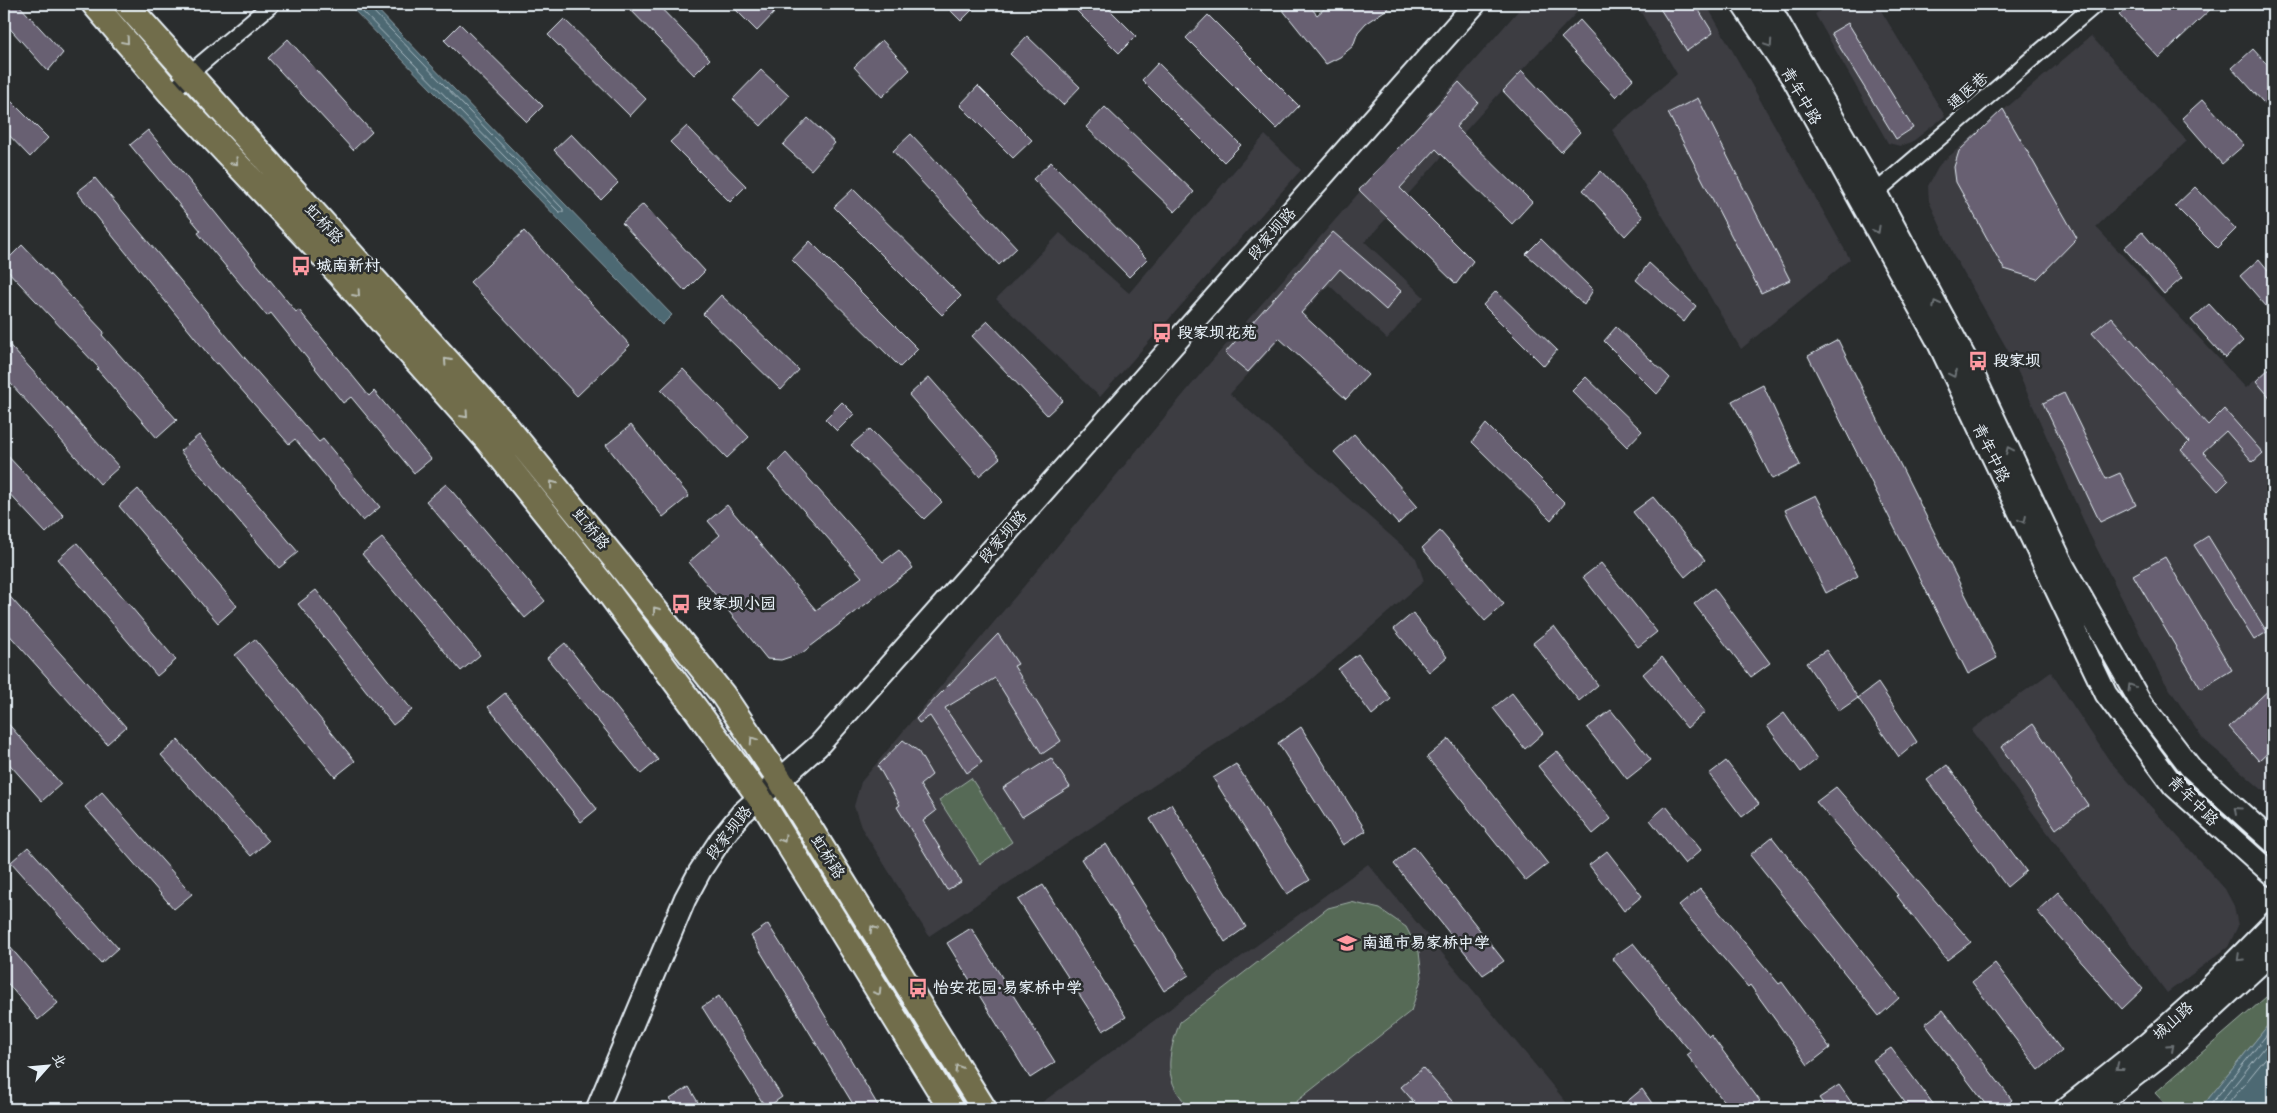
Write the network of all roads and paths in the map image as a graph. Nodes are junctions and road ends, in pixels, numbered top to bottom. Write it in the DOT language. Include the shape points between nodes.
graph roads {
  1 [pos="94,4"];
  2 [pos="126,4"];
  3 [pos="272,4"];
  4 [pos="1475,4"];
  5 [pos="1742,4"];
  6 [pos="1768,4"];
  7 [pos="2096,4"];
  8 [pos="189,74"];
  9 [pos="171,94"];
  10 [pos="1869,198"];
  11 [pos="780,780"];
  12 [pos="759,797"];
  13 [pos="2273,842"];
  14 [pos="2273,875"];
  15 [pos="2273,923"];
  16 [pos="2273,952"];
  17 [pos="597,1109"];
  18 [pos="951,1109"];
  19 [pos="984,1109"];
  20 [pos="2065,1109"];
  21 [pos="2092,1109"];
  1 -- 9 [label="main road, 虹桥路, one-way"];
  2 -- 8 [label="main road, 虹桥路"];
  3 -- 8 [label="street"];
  4 -- 11 [label="main road, 段家坝路" via="825,739"];
  5 -- 10 [label="main road, 青年中路, one-way"];
  6 -- 10 [label="main road, 青年中路"];
  7 -- 10 [label="street, 通医巷"];
  8 -- 9 [label="street"];
  11 -- 8 [label="main road, 虹桥路, one-way" via="722,695 507,427"];
  9 -- 12 [label="main road, 虹桥路, one-way" via="316,248 487,440 609,593"];
  13 -- 10 [label="main road, 青年中路, one-way" via="2191,768 2141,703 2064,567 1969,365"];
  10 -- 14 [label="main road, 青年中路, one-way" via="2106,694 2174,786"];
  11 -- 12 [label="main road, 段家坝路"];
  19 -- 11 [label="main road, 虹桥路, one-way"];
  12 -- 17 [label="main road, 段家坝路" via="721,839 685,899"];
  12 -- 18 [label="main road, 虹桥路, one-way"];
  15 -- 20 [label="main road, 城山路, one-way" via="2156,1037"];
  21 -- 16 [label="main road, 城山路, one-way" via="2165,1052"];
}
